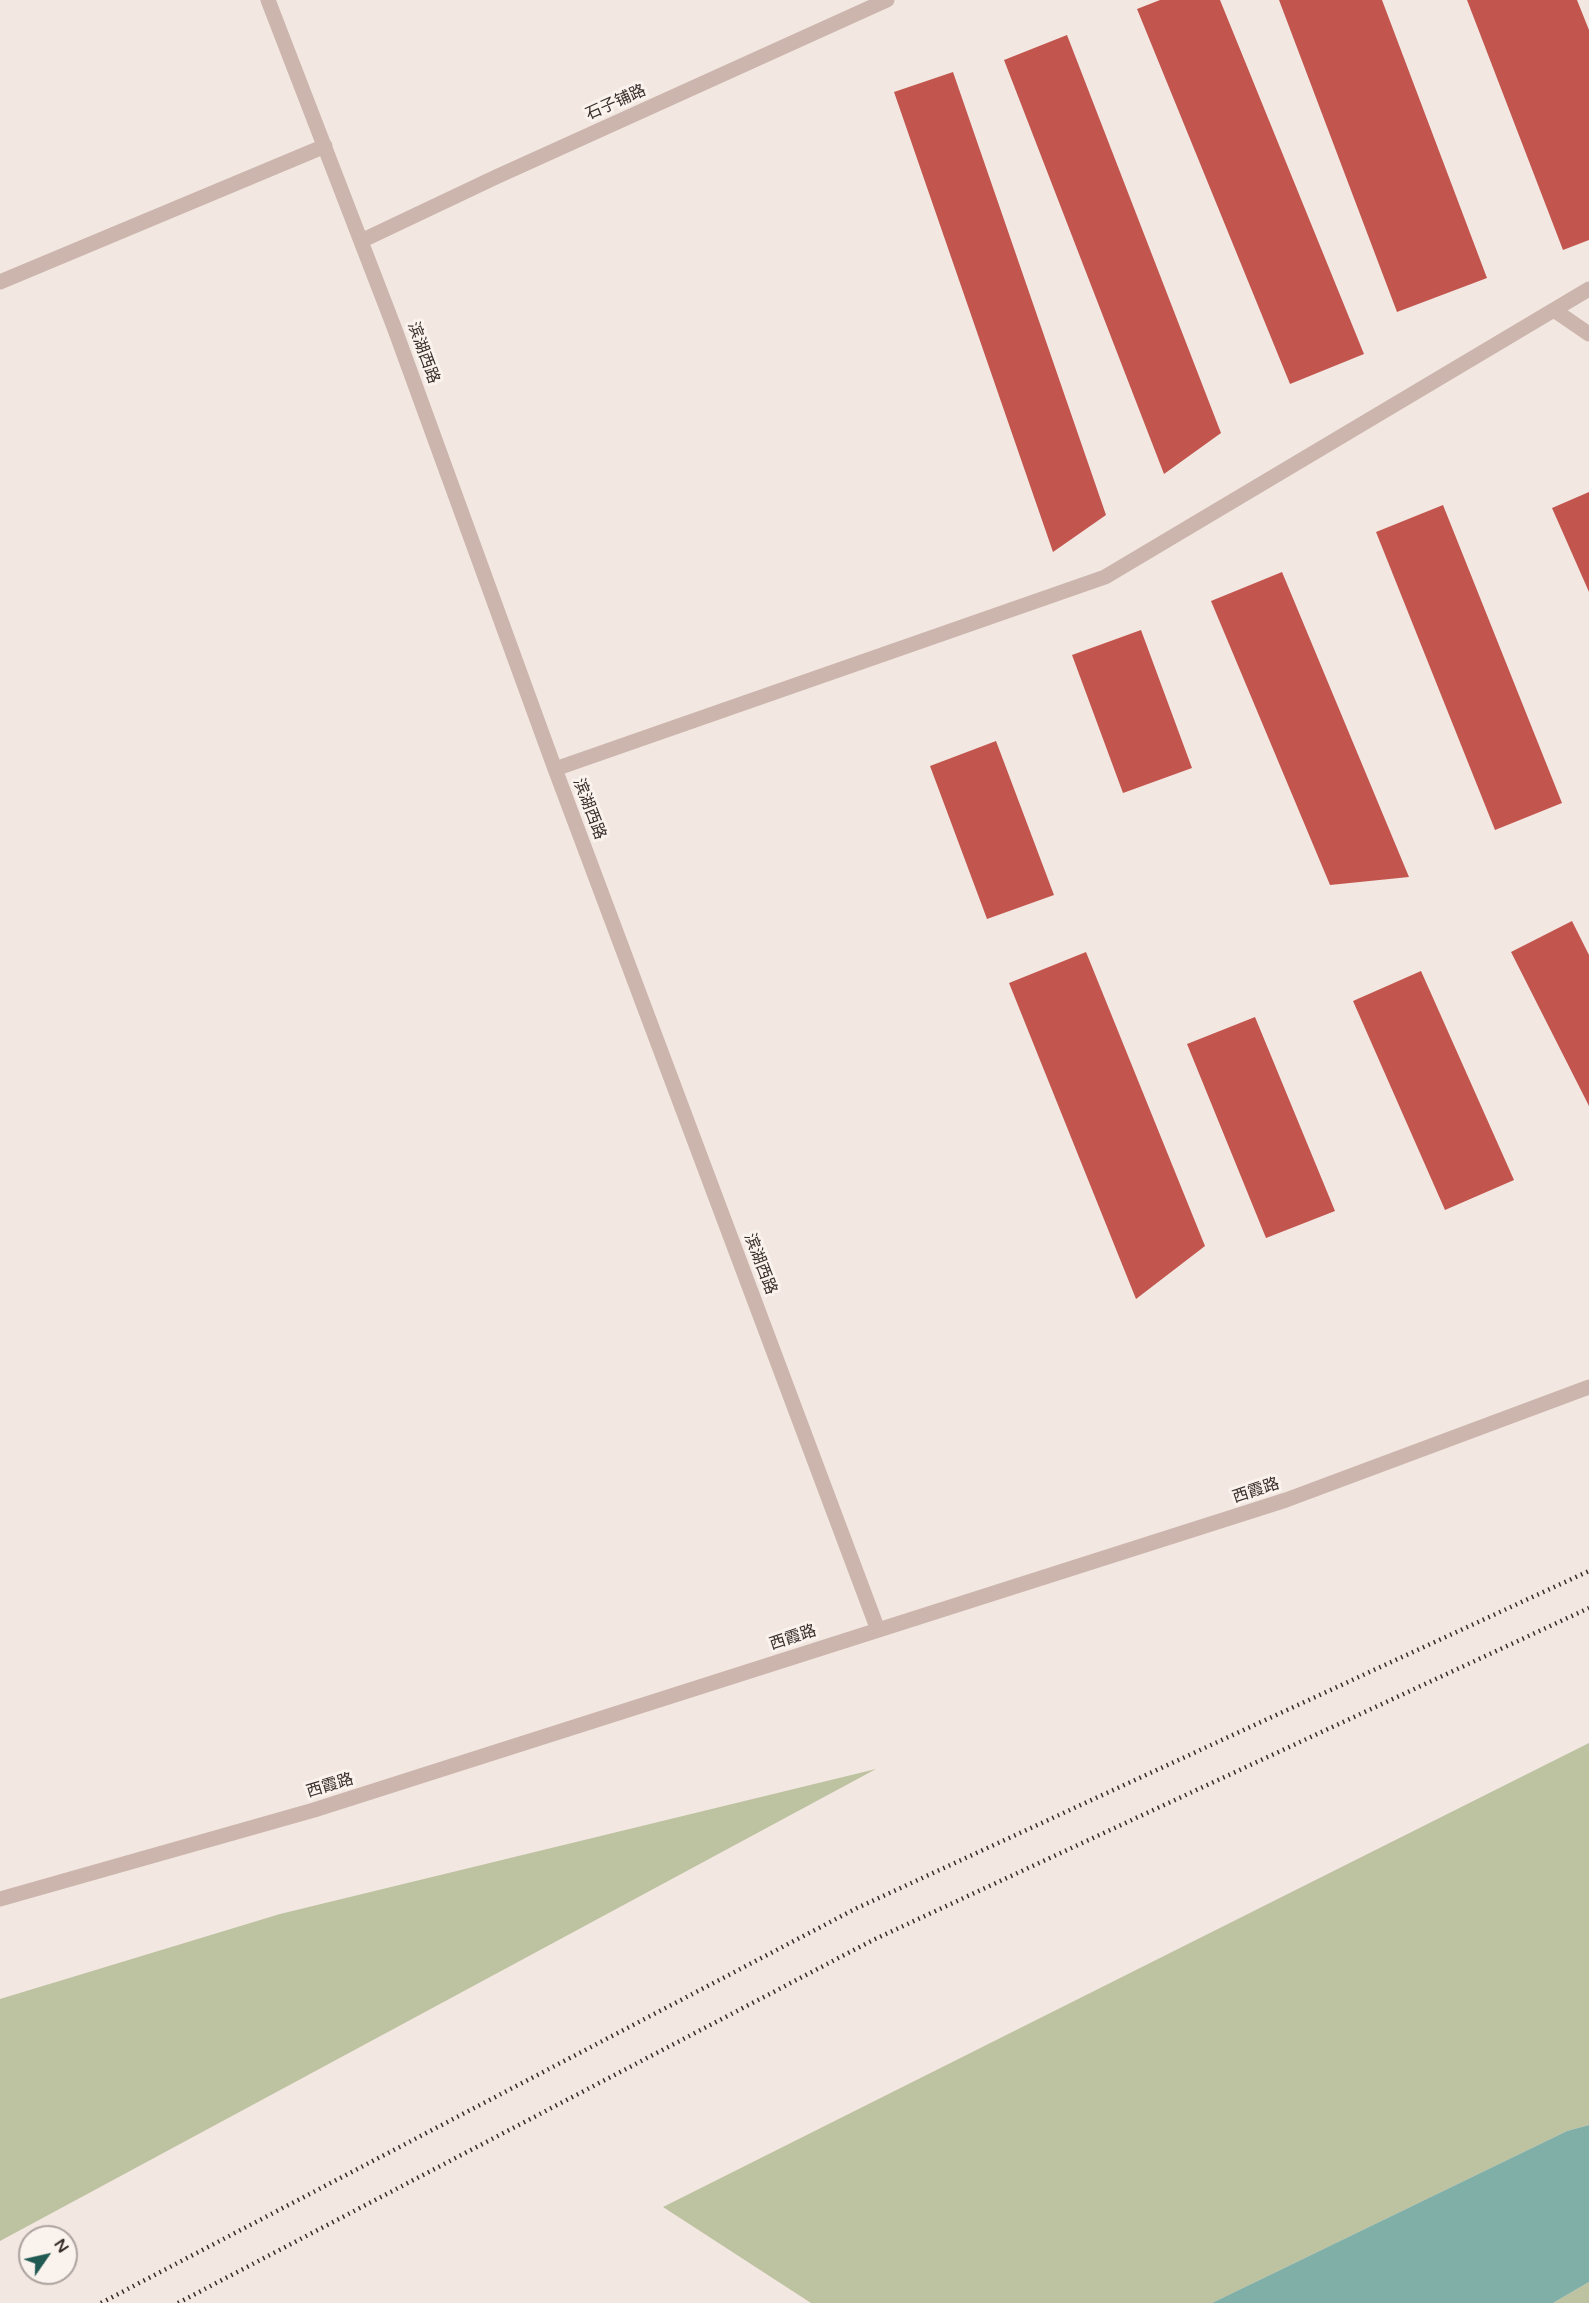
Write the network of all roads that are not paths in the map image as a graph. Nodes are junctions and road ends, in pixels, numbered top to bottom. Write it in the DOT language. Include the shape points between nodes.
graph roads {
  1 [pos="268,0"];
  2 [pos="887,0"];
  3 [pos="325,146"];
  4 [pos="362,241"];
  5 [pos="0,282"];
  6 [pos="1589,289"];
  7 [pos="1554,310"];
  8 [pos="1589,334"];
  9 [pos="555,770"];
  10 [pos="1589,1387"];
  11 [pos="878,1630"];
  12 [pos="0,1899"];
  1 -- 3 [label="street, 滨湖西路"];
  2 -- 4 [label="street, 石子铺路"];
  3 -- 4 [label="street, 滨湖西路"];
  3 -- 5 [label="street"];
  4 -- 9 [label="street, 滨湖西路"];
  6 -- 7 [label="street"];
  7 -- 8 [label="street"];
  7 -- 9 [label="street" via="1105,577"];
  9 -- 11 [label="street, 滨湖西路"];
  10 -- 11 [label="street, 西霞路" via="1286,1500"];
  11 -- 12 [label="street, 西霞路" via="314,1810"];
}
